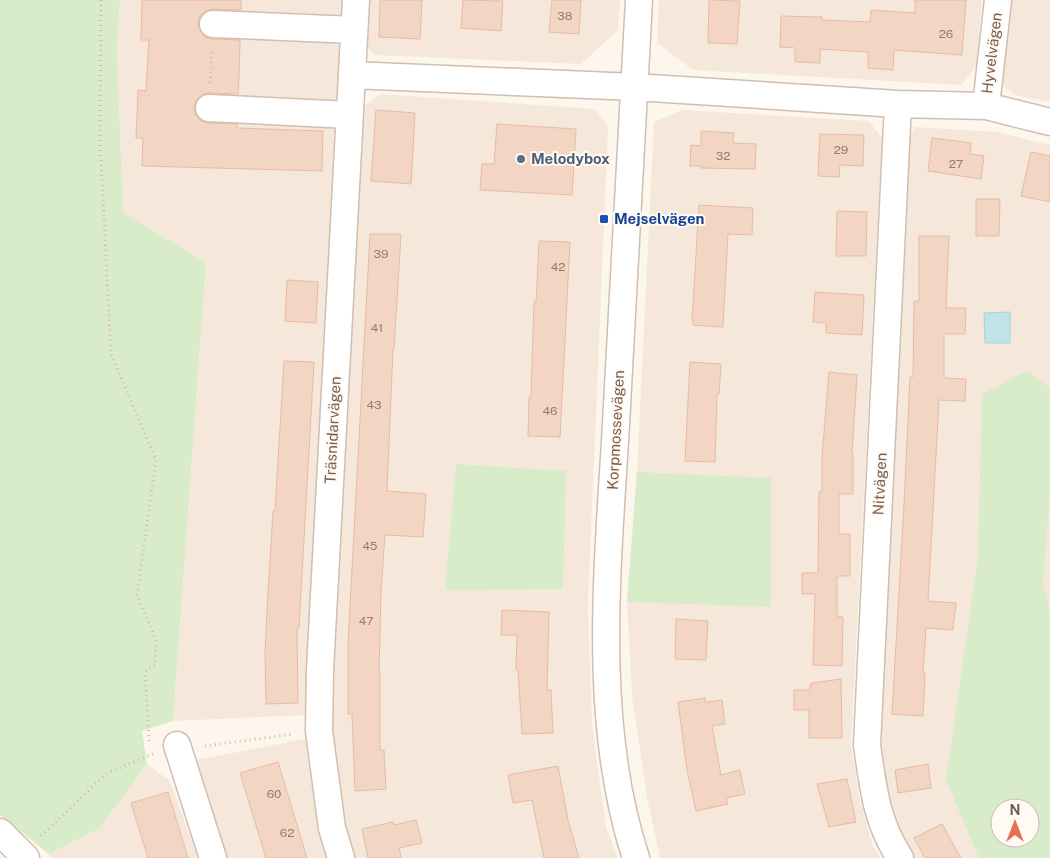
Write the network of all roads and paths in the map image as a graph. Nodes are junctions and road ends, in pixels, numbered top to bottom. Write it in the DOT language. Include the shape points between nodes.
graph roads {
  1 [pos="101,0"];
  2 [pos="356,0"];
  3 [pos="639,0"];
  4 [pos="998,0"];
  5 [pos="213,24"];
  6 [pos="354,30"];
  7 [pos="352,75"];
  8 [pos="634,87"];
  9 [pos="898,104"];
  10 [pos="986,106"];
  11 [pos="209,108"];
  12 [pos="350,115"];
  13 [pos="1050,122"];
  14 [pos="319,731"];
  15 [pos="176,745"];
  16 [pos="150,756"];
  17 [pos="0,832"];
  18 [pos="24,856"];
  19 [pos="214,858"];
  20 [pos="341,858"];
  21 [pos="636,858"];
  22 [pos="900,858"];
  1 -- 16 [label="path" via="100,142 111,354 156,460 137,595 156,640 155,665 145,672"];
  2 -- 6 [label="street, Träsnidarvägen"];
  3 -- 8 [label="street, Korpmossevägen"];
  4 -- 10 [label="street, Hyvelvägen"];
  5 -- 6 [label="street"];
  5 -- 11 [label="path"];
  6 -- 7 [label="street, Träsnidarvägen"];
  7 -- 8 [label="street"];
  7 -- 12 [label="street, Träsnidarvägen"];
  8 -- 9 [label="street"];
  8 -- 21 [label="street, Korpmossevägen" via="606,650 612,746"];
  9 -- 10 [label="street"];
  9 -- 22 [label="street, Nitvägen" via="867,744 874,798 890,843"];
  10 -- 13 [label="street"];
  11 -- 12 [label="street"];
  12 -- 14 [label="street, Träsnidarvägen"];
  14 -- 15 [label="path" via="203,746"];
  14 -- 20 [label="street, Träsnidarvägen" via="332,828"];
  15 -- 16 [label="path"];
  15 -- 19 [label="street"];
  16 -- 18 [label="path" via="107,773"];
  17 -- 18 [label="street"];
}
